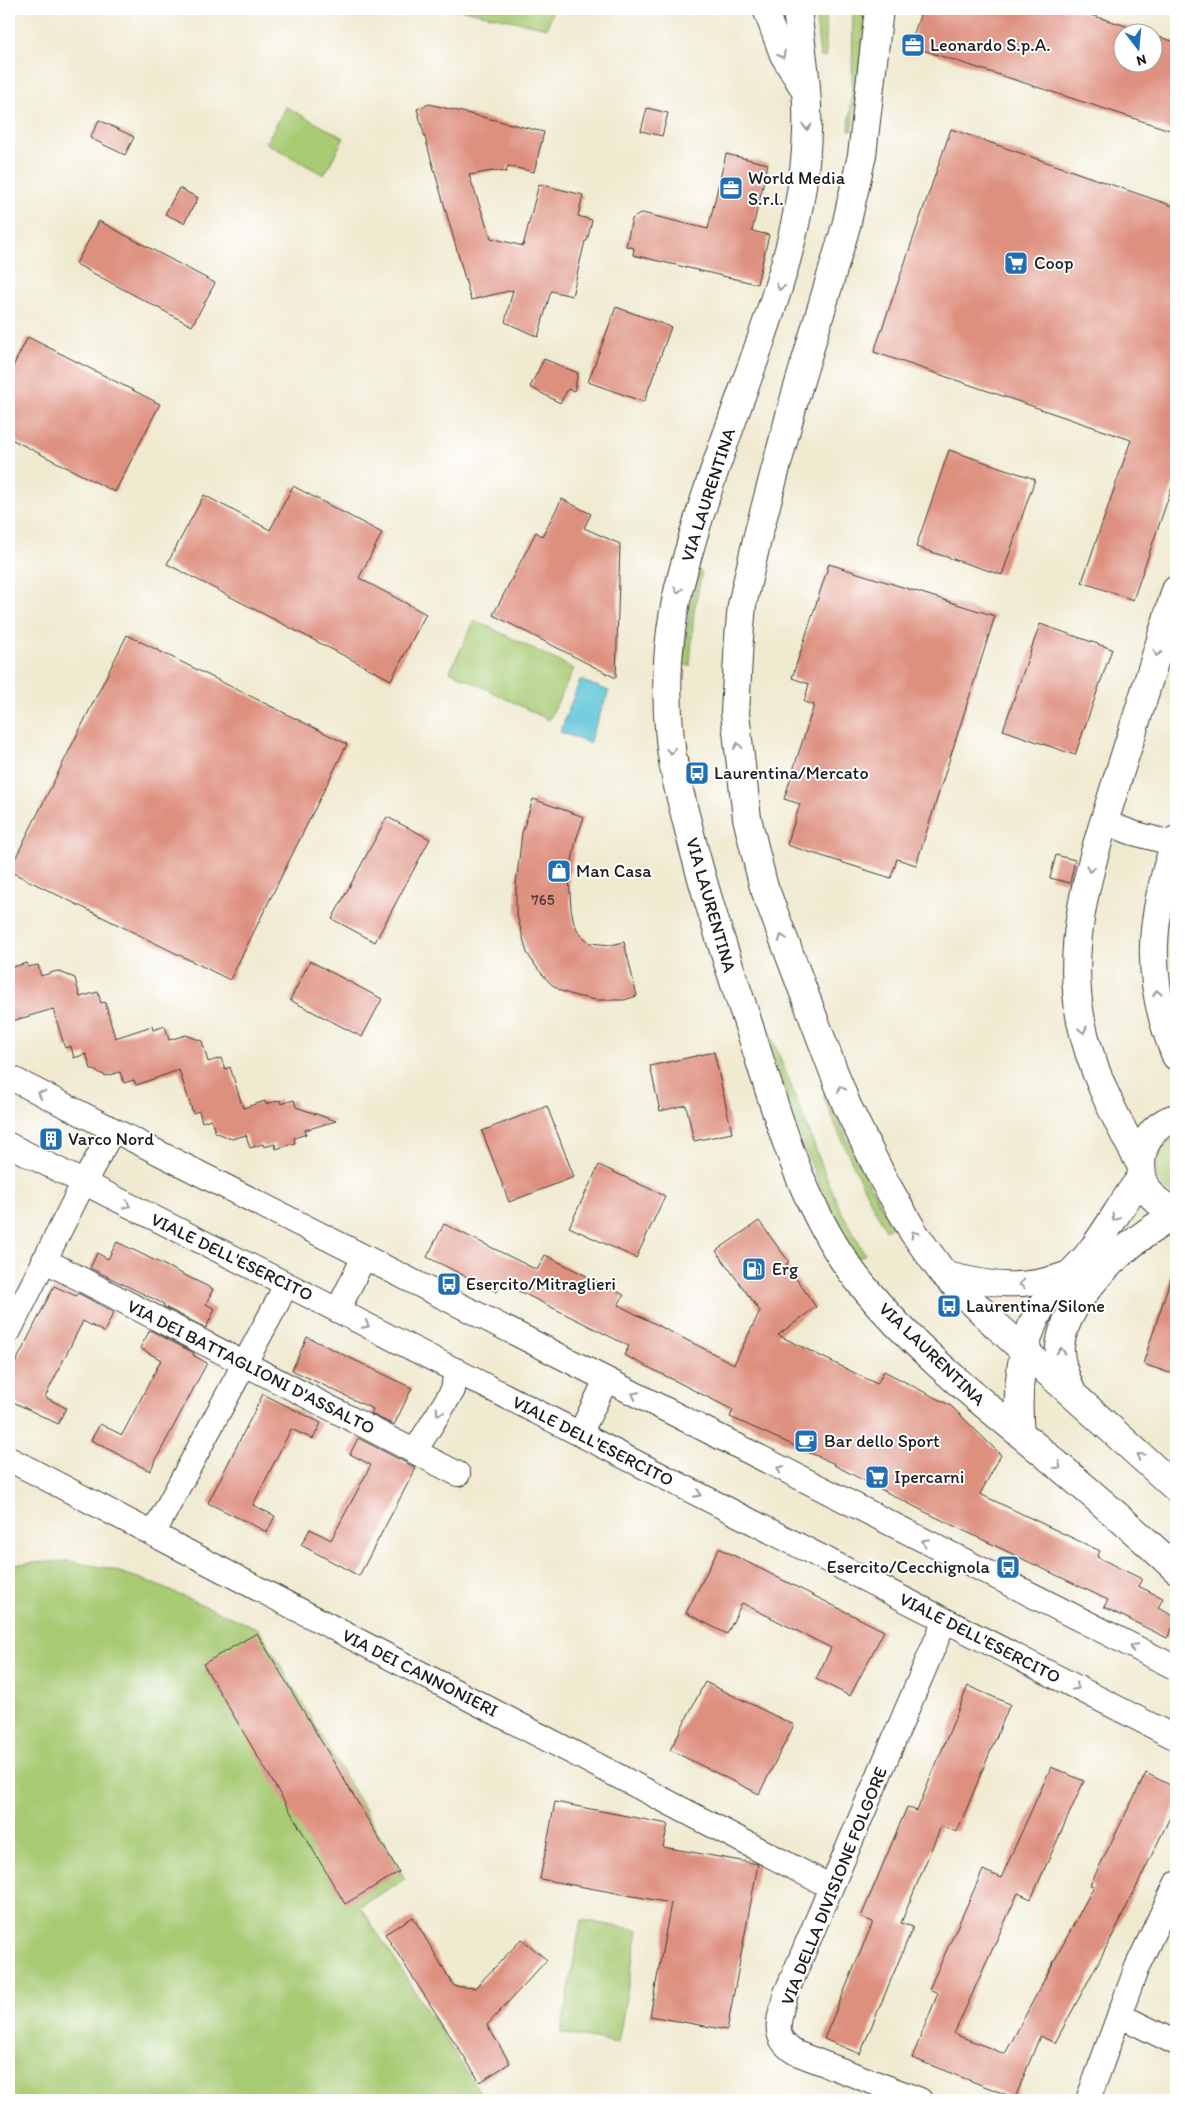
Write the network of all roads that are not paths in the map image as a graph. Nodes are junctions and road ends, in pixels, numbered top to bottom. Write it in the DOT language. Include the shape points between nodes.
graph roads {
  1 [pos="797,9"];
  2 [pos="879,9"];
  3 [pos="764,10"];
  4 [pos="806,95"];
  5 [pos="1176,590"];
  6 [pos="1103,822"];
  7 [pos="1176,842"];
  8 [pos="1176,1056"];
  9 [pos="9,1077"];
  10 [pos="1176,1118"];
  11 [pos="113,1130"];
  12 [pos="9,1145"];
  13 [pos="1141,1170"];
  14 [pos="83,1184"];
  15 [pos="1176,1210"];
  16 [pos="1176,1215"];
  17 [pos="364,1257"];
  18 [pos="44,1260"];
  19 [pos="943,1273"];
  20 [pos="1069,1274"];
  21 [pos="286,1284"];
  22 [pos="338,1310"];
  23 [pos="9,1332"];
  24 [pos="1025,1352"];
  25 [pos="245,1363"];
  26 [pos="456,1370"];
  27 [pos="606,1380"];
  28 [pos="1074,1397"];
  29 [pos="580,1434"];
  30 [pos="1020,1434"];
  31 [pos="414,1451"];
  32 [pos="9,1459"];
  33 [pos="458,1474"];
  34 [pos="1176,1488"];
  35 [pos="153,1534"];
  36 [pos="1176,1569"];
  37 [pos="945,1620"];
  38 [pos="1176,1668"];
  39 [pos="1176,1738"];
  40 [pos="1176,1884"];
  41 [pos="831,1887"];
  42 [pos="1119,2015"];
  43 [pos="1176,2043"];
  44 [pos="920,2100"];
  45 [pos="1088,2100"];
  1 -- 4 [label="main road, VIA LAURENTINA"];
  19 -- 2 [label="main road, one-way" via="902,1215 855,1122 775,921 747,818 735,713 739,638 748,578 804,367 846,226 864,136"];
  3 -- 4 [label="street, one-way" via="782,56"];
  4 -- 30 [label="main road, VIA LAURENTINA, one-way" via="806,149 790,252 712,476 674,609 668,685 673,761 713,923 778,1114 820,1222 859,1281 905,1334"];
  5 -- 6 [label="main road, one-way"];
  6 -- 7 [label="street" via="1133,834"];
  6 -- 13 [label="main road, one-way" via="1084,887 1077,989 1081,1021 1094,1065"];
  8 -- 7 [label="main road, one-way" via="1159,1007 1152,956 1158,910"];
  11 -- 9 [label="street, one-way"];
  10 -- 13 [label="main road" via="1160,1125 1150,1136 1142,1149"];
  11 -- 14 [label="street"];
  11 -- 17 [label="street"];
  12 -- 14 [label="street, VIALE DELL'ESERCITO"];
  13 -- 15 [label="main road" via="1148,1190 1157,1202"];
  13 -- 20 [label="main road, one-way" via="1099,1242"];
  14 -- 18 [label="street"];
  14 -- 21 [label="street, VIALE DELL'ESERCITO, one-way"];
  28 -- 16 [label="main road, one-way" via="1060,1351 1071,1311 1086,1290 1124,1251"];
  17 -- 22 [label="street"];
  17 -- 27 [label="street"];
  18 -- 23 [label="street"];
  18 -- 25 [label="street, VIA DEI BATTAGLIONI D'ASSALTO"];
  20 -- 19 [label="street, one-way" via="1041,1282 1003,1286"];
  19 -- 24 [label="main road"];
  20 -- 24 [label="main road" via="1044,1304"];
  21 -- 22 [label="street, VIALE DELL'ESERCITO"];
  21 -- 25 [label="street"];
  22 -- 26 [label="street, VIALE DELL'ESERCITO, one-way"];
  24 -- 28 [label="main road"];
  24 -- 30 [label="main road" via="1018,1402"];
  25 -- 31 [label="street, VIA DEI BATTAGLIONI D'ASSALTO"];
  25 -- 35 [label="street"];
  26 -- 29 [label="street, VIALE DELL'ESERCITO"];
  26 -- 31 [label="street, one-way" via="453,1390"];
  27 -- 29 [label="street"];
  38 -- 27 [label="street, one-way"];
  34 -- 28 [label="main road, one-way"];
  29 -- 37 [label="street, VIALE DELL'ESERCITO, one-way"];
  30 -- 36 [label="main road, VIA LAURENTINA, one-way"];
  31 -- 33 [label="street, VIA DEI BATTAGLIONI D'ASSALTO"];
  32 -- 35 [label="street, VIA DEI CANNONIERI"];
  35 -- 41 [label="street, VIA DEI CANNONIERI"];
  37 -- 39 [label="street, VIALE DELL'ESERCITO, one-way"];
  37 -- 41 [label="street, VIA DELLA DIVISIONE FOLGORE"];
  40 -- 42 [label="street" via="1144,1950"];
  41 -- 44 [label="street, VIA DELLA DIVISIONE FOLGORE" via="786,1993 780,2037 783,2044 796,2053"];
  42 -- 43 [label="street"];
  42 -- 45 [label="street"];
}
